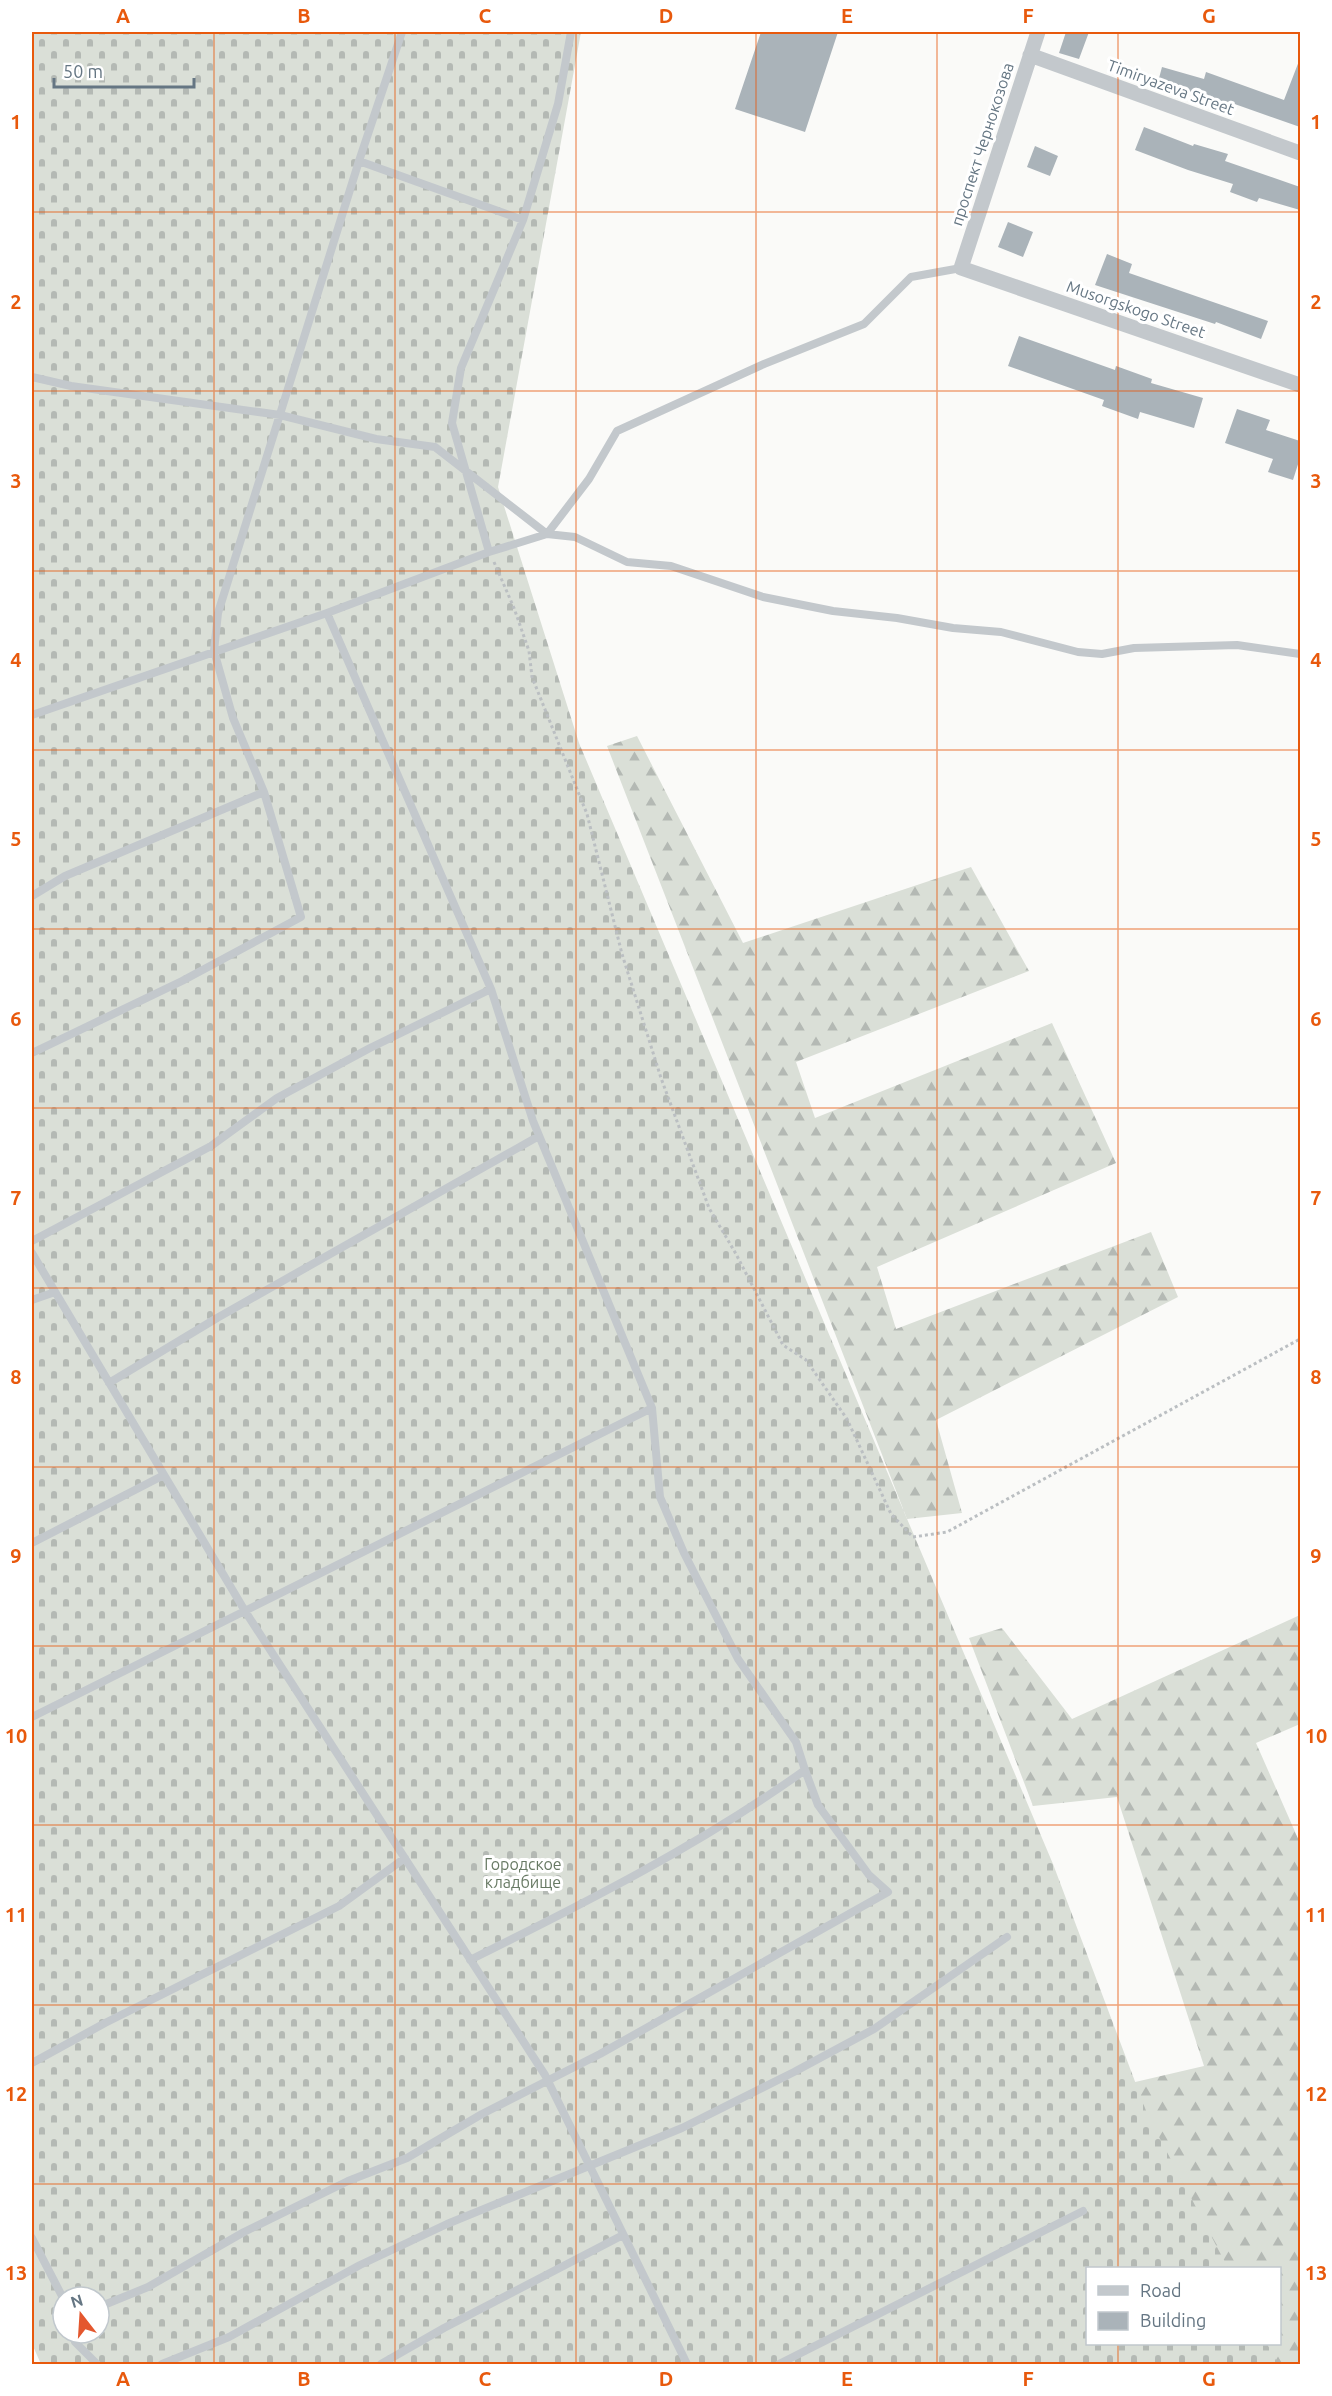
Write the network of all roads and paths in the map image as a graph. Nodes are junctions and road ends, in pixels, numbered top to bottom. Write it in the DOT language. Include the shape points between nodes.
graph roads {
  1 [pos="402,32"];
  2 [pos="571,32"];
  3 [pos="1038,32"];
  4 [pos="1030,55"];
  5 [pos="1300,153"];
  6 [pos="359,161"];
  7 [pos="523,220"];
  8 [pos="961,268"];
  9 [pos="32,376"];
  10 [pos="1300,385"];
  11 [pos="280,415"];
  12 [pos="466,471"];
  13 [pos="547,534"];
  14 [pos="489,552"];
  15 [pos="327,613"];
  16 [pos="214,651"];
  17 [pos="1300,654"];
  18 [pos="32,715"];
  19 [pos="264,792"];
  20 [pos="32,896"];
  21 [pos="490,989"];
  22 [pos="32,1053"];
  23 [pos="540,1136"];
  24 [pos="32,1241"];
  25 [pos="32,1253"];
  26 [pos="55,1292"];
  27 [pos="32,1300"];
  28 [pos="1300,1339"];
  29 [pos="109,1383"];
  30 [pos="652,1408"];
  31 [pos="164,1475"];
  32 [pos="32,1544"];
  33 [pos="245,1611"];
  34 [pos="32,1717"];
  35 [pos="805,1770"];
  36 [pos="405,1858"];
  37 [pos="1007,1937"];
  38 [pos="470,1960"];
  39 [pos="32,2063"];
  40 [pos="547,2081"];
  41 [pos="589,2166"];
  42 [pos="1083,2211"];
  43 [pos="623,2235"];
  44 [pos="32,2238"];
  45 [pos="56,2285"];
  46 [pos="111,2302"];
  47 [pos="78,2345"];
  48 [pos="97,2364"];
  49 [pos="162,2364"];
  50 [pos="381,2364"];
  51 [pos="687,2364"];
  52 [pos="778,2364"];
  1 -- 6 [label="lane"];
  2 -- 7 [label="lane" via="558,104"];
  3 -- 4 [label="street, проспект Чернокозова"];
  4 -- 5 [label="street, Timiryazeva Street"];
  4 -- 8 [label="street, проспект Чернокозова"];
  6 -- 7 [label="lane"];
  6 -- 11 [label="lane"];
  7 -- 12 [label="lane" via="461,368 452,423"];
  8 -- 10 [label="street, Musorgskogo Street"];
  8 -- 13 [label="lane" via="911,277 864,324 617,430 589,479"];
  9 -- 11 [label="lane" via="71,386"];
  11 -- 12 [label="lane" via="376,439 435,447"];
  11 -- 16 [label="lane" via="218,613"];
  12 -- 13 [label="lane"];
  12 -- 14 [label="lane"];
  13 -- 14 [label="lane"];
  13 -- 17 [label="lane" via="575,537 627,562 671,566 763,597 833,611 1001,632 1078,652 1102,654 1134,648 1237,645"];
  14 -- 15 [label="lane"];
  14 -- 28 [label="path" via="514,608 529,651 532,677 587,814 625,965 709,1208 783,1345 806,1360 848,1419 891,1514 913,1537 947,1532"];
  15 -- 16 [label="lane"];
  15 -- 21 [label="lane"];
  16 -- 18 [label="lane"];
  16 -- 19 [label="lane" via="233,718"];
  19 -- 20 [label="lane" via="65,876"];
  19 -- 22 [label="lane" via="301,917 182,981"];
  21 -- 23 [label="lane"];
  21 -- 24 [label="lane" via="277,1098 211,1146"];
  23 -- 29 [label="lane"];
  23 -- 30 [label="lane"];
  25 -- 26 [label="lane"];
  26 -- 27 [label="lane"];
  26 -- 29 [label="lane"];
  29 -- 31 [label="lane"];
  30 -- 33 [label="lane"];
  30 -- 35 [label="lane" via="660,1497 738,1659 796,1742"];
  31 -- 32 [label="lane"];
  31 -- 33 [label="lane"];
  33 -- 34 [label="lane"];
  33 -- 36 [label="lane"];
  35 -- 38 [label="lane" via="764,1799 598,1897"];
  35 -- 40 [label="lane" via="818,1805 869,1875 888,1892"];
  36 -- 38 [label="lane"];
  36 -- 39 [label="lane" via="339,1906"];
  37 -- 41 [label="lane" via="864,2034 682,2128"];
  38 -- 40 [label="lane"];
  40 -- 41 [label="lane"];
  40 -- 46 [label="lane" via="407,2158 348,2181 244,2232 148,2287"];
  41 -- 43 [label="lane"];
  41 -- 49 [label="lane" via="436,2229 360,2265 229,2337"];
  42 -- 52 [label="lane"];
  43 -- 50 [label="lane"];
  43 -- 51 [label="lane"];
  44 -- 45 [label="lane"];
  47 -- 48 [label="lane"];
}
